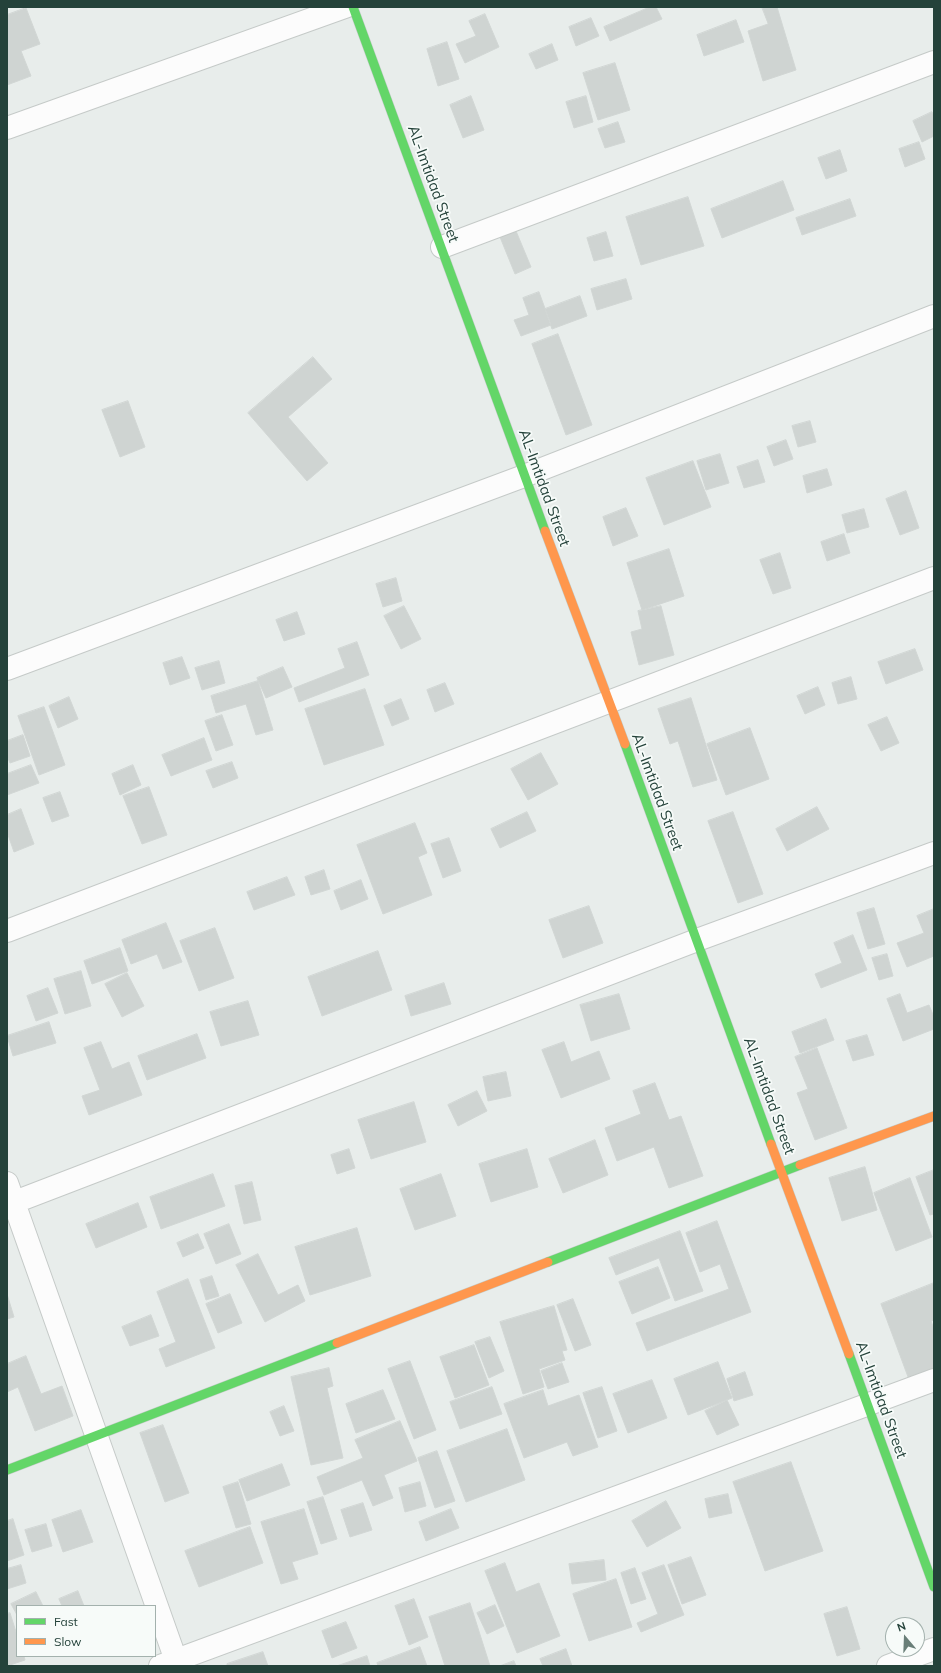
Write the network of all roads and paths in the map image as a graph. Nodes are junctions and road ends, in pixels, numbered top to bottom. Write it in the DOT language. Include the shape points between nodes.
graph roads {
  1 [pos="345,7"];
  2 [pos="353,7"];
  3 [pos="934,62"];
  4 [pos="7,128"];
  5 [pos="442,247"];
  6 [pos="934,316"];
  7 [pos="524,476"];
  8 [pos="934,578"];
  9 [pos="7,670"];
  10 [pos="609,702"];
  11 [pos="934,853"];
  12 [pos="7,931"];
  13 [pos="697,940"];
  14 [pos="934,1116"];
  15 [pos="782,1172"];
  16 [pos="9,1197"];
  17 [pos="934,1380"];
  18 [pos="867,1404"];
  19 [pos="97,1436"];
  20 [pos="7,1470"];
  21 [pos="934,1587"];
  22 [pos="152,1605"];
  23 [pos="156,1618"];
  24 [pos="934,1649"];
  25 [pos="171,1664"];
  26 [pos="888,1666"];
  1 -- 4 [label="street"];
  2 -- 5 [label="street, AL-Imtidad Street"];
  3 -- 5 [label="street"];
  5 -- 7 [label="street, AL-Imtidad Street"];
  6 -- 7 [label="street"];
  7 -- 9 [label="street"];
  7 -- 10 [label="street, AL-Imtidad Street"];
  8 -- 10 [label="street"];
  10 -- 12 [label="street"];
  10 -- 13 [label="street, AL-Imtidad Street"];
  11 -- 13 [label="street"];
  13 -- 15 [label="street, AL-Imtidad Street"];
  13 -- 16 [label="street"];
  14 -- 15 [label="street"];
  15 -- 18 [label="street, AL-Imtidad Street"];
  15 -- 19 [label="street"];
  16 -- 19 [label="street"];
  17 -- 18 [label="street"];
  18 -- 21 [label="street, AL-Imtidad Street"];
  18 -- 25 [label="street"];
  19 -- 20 [label="street"];
  19 -- 22 [label="street"];
  23 -- 25 [label="street"];
  24 -- 26 [label="street"];
}
